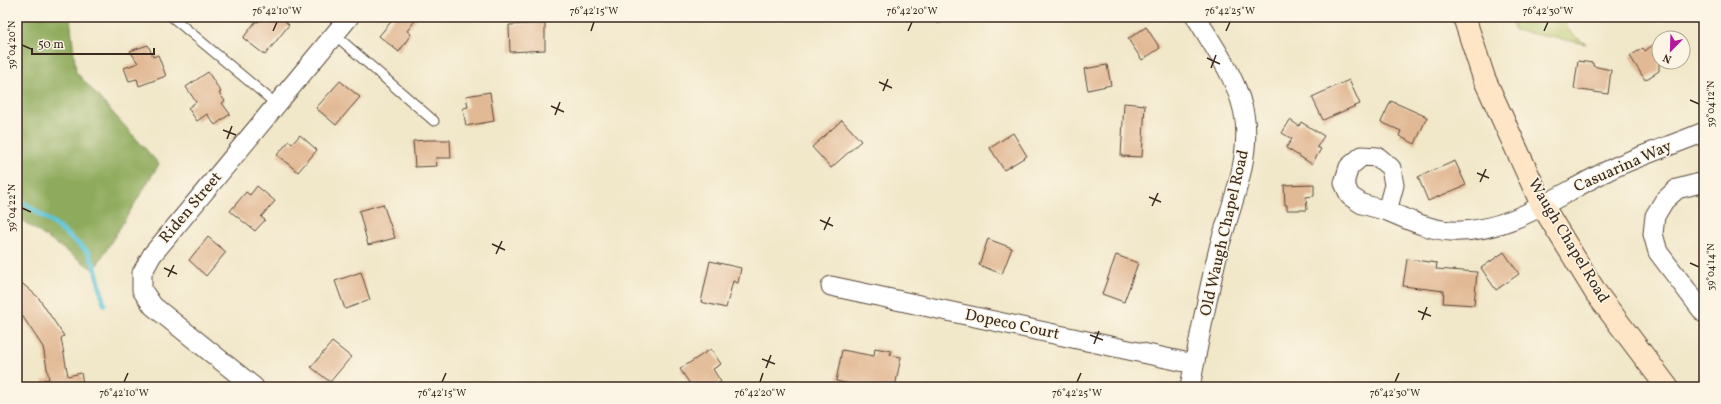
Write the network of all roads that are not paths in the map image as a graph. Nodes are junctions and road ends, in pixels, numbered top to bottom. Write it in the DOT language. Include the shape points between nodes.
graph roads {
  1 [pos="172,17"];
  2 [pos="349,17"];
  3 [pos="1196,17"];
  4 [pos="1464,17"];
  5 [pos="334,34"];
  6 [pos="276,104"];
  7 [pos="434,121"];
  8 [pos="1704,132"];
  9 [pos="1704,182"];
  10 [pos="1542,205"];
  11 [pos="1387,211"];
  12 [pos="830,286"];
  13 [pos="1704,313"];
  14 [pos="1194,364"];
  15 [pos="232,381"];
  16 [pos="254,387"];
  17 [pos="1190,387"];
  18 [pos="1666,387"];
  1 -- 6 [label="lane"];
  2 -- 5 [label="street, Riden Street"];
  3 -- 14 [label="street, Old Waugh Chapel Road" via="1231,77 1245,119 1246,139 1243,161 1220,246"];
  4 -- 10 [label="main road, Waugh Chapel Road" via="1484,78"];
  5 -- 6 [label="street, Riden Street"];
  5 -- 7 [label="lane"];
  6 -- 15 [label="street, Riden Street" via="152,255 142,273 142,290 153,306"];
  8 -- 10 [label="street, Casuarina Way" via="1611,169"];
  9 -- 13 [label="street" via="1677,189 1664,201 1655,216 1652,234 1658,252"];
  10 -- 11 [label="street, Casuarina Way" via="1509,221 1479,230 1450,231 1421,224"];
  10 -- 18 [label="main road, Waugh Chapel Road" via="1596,294"];
  12 -- 14 [label="street, Dopeco Court"];
  14 -- 17 [label="street, Old Waugh Chapel Road"];
  15 -- 16 [label="street, Riden Street"];
}
